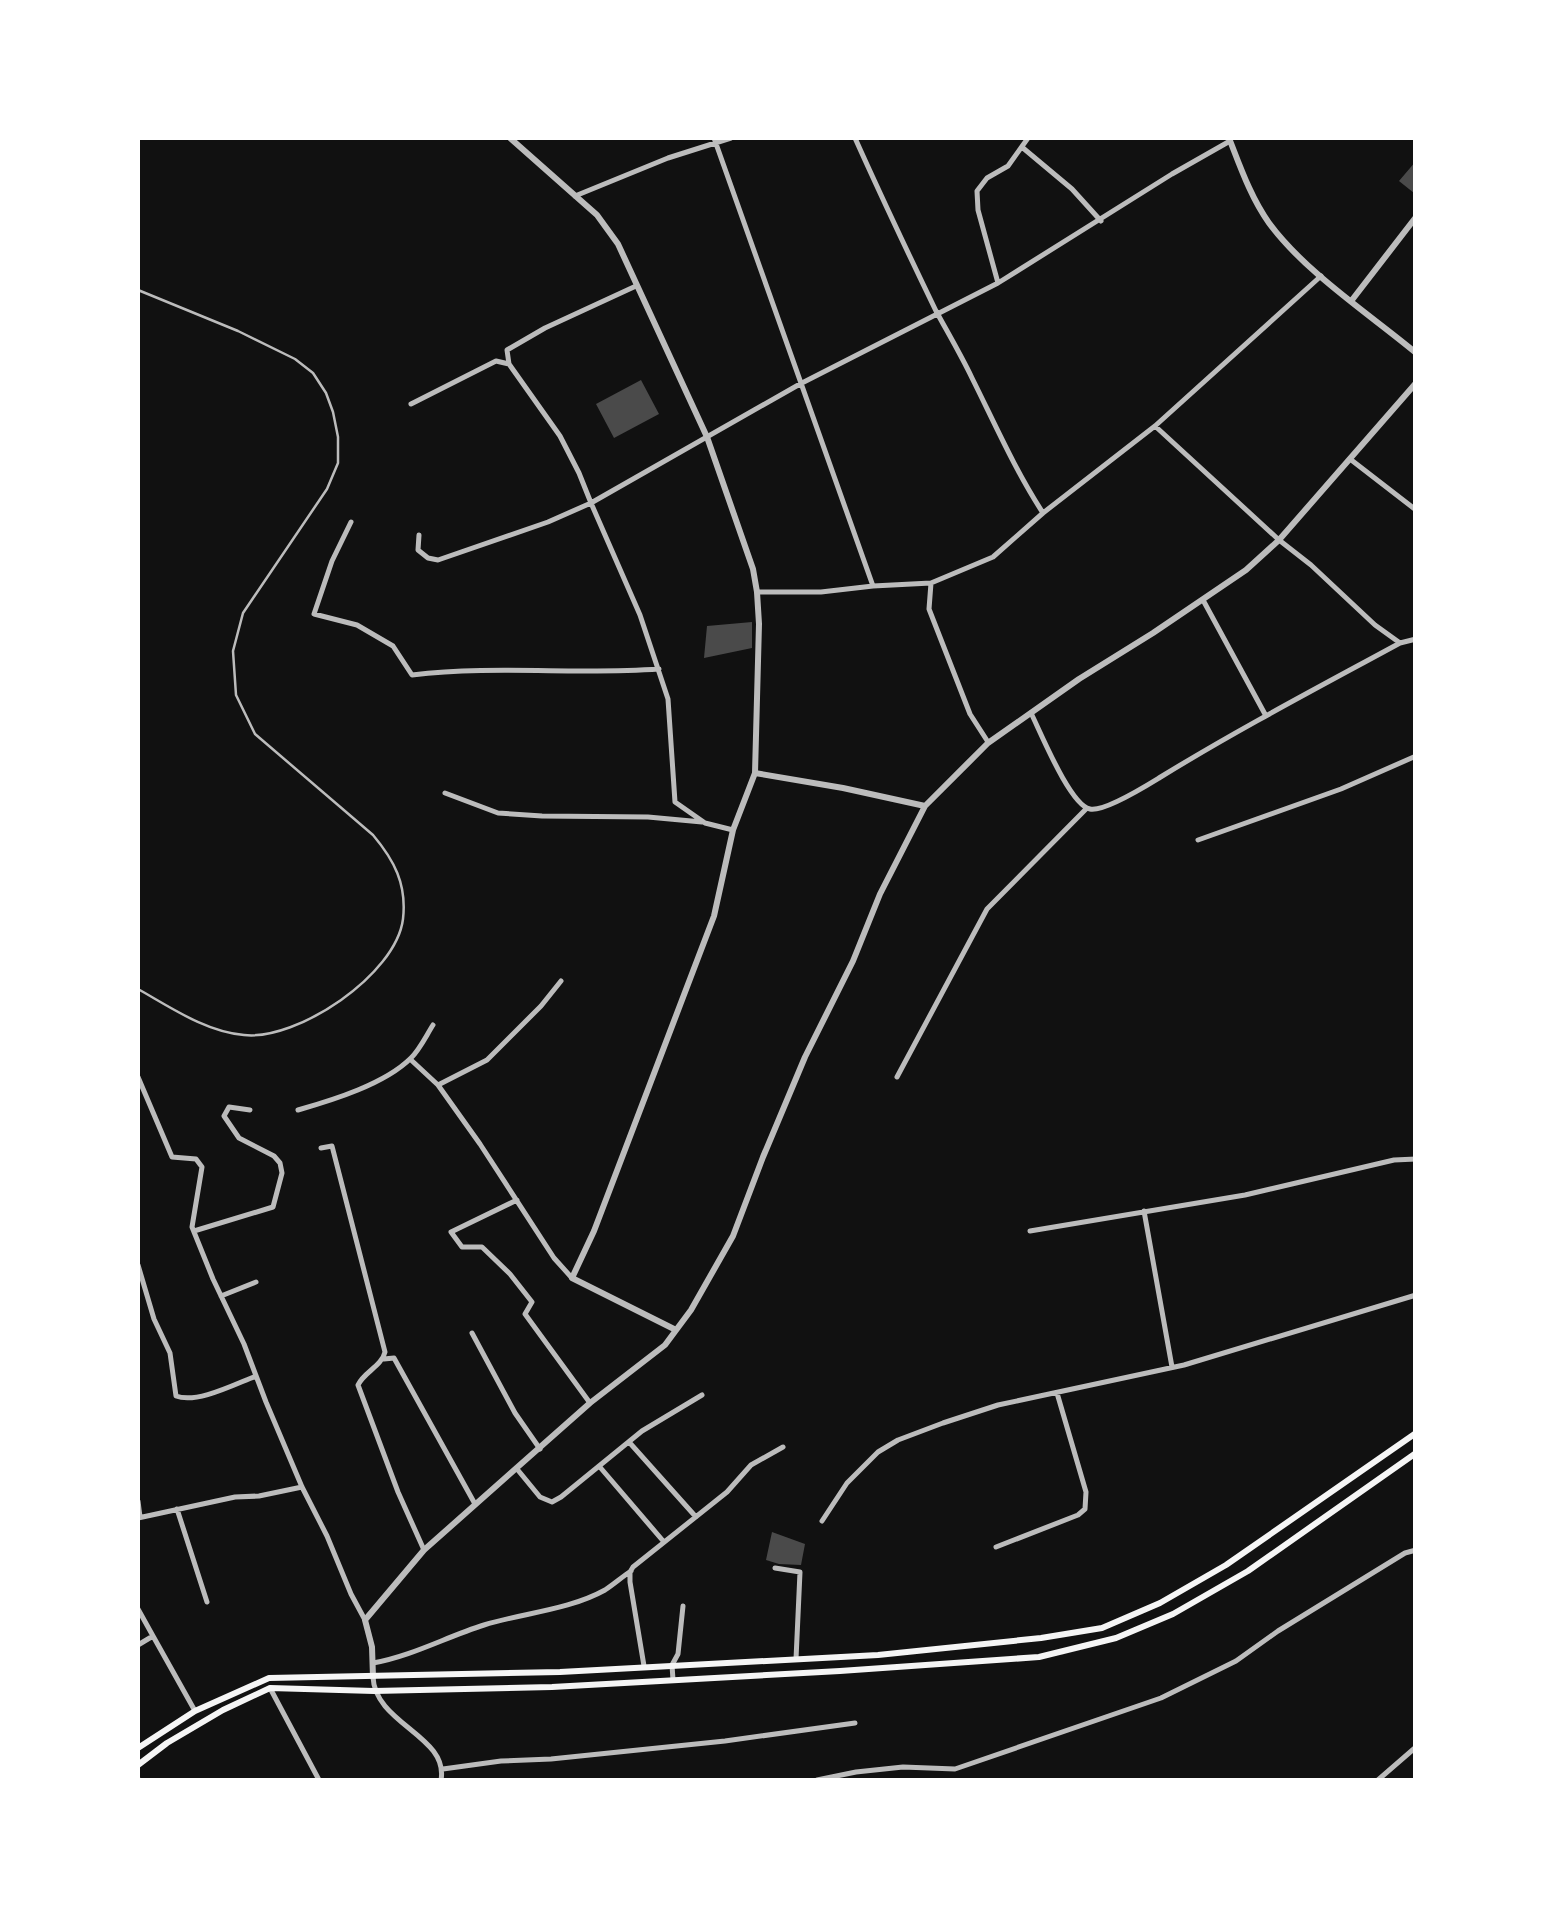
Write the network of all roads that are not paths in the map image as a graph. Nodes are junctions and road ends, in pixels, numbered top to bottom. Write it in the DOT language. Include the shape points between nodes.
graph roads {
  1 [pos="510,138"];
  2 [pos="731,138"];
  3 [pos="856,138"];
  4 [pos="1028,138"];
  5 [pos="1230,139"];
  6 [pos="714,140"];
  7 [pos="1022,148"];
  8 [pos="576,196"];
  9 [pos="1416,217"];
  10 [pos="1101,220"];
  11 [pos="1320,276"];
  12 [pos="998,283"];
  13 [pos="636,286"];
  14 [pos="138,290"];
  15 [pos="1352,300"];
  16 [pos="938,315"];
  17 [pos="1416,353"];
  18 [pos="508,364"];
  19 [pos="1416,383"];
  20 [pos="800,384"];
  21 [pos="410,404"];
  22 [pos="1154,426"];
  23 [pos="707,437"];
  24 [pos="1350,459"];
  25 [pos="591,503"];
  26 [pos="1416,510"];
  27 [pos="1044,513"];
  28 [pos="351,522"];
  29 [pos="419,535"];
  30 [pos="1279,540"];
  31 [pos="931,583"];
  32 [pos="873,586"];
  33 [pos="757,592"];
  34 [pos="1203,600"];
  35 [pos="1416,639"];
  36 [pos="1400,643"];
  37 [pos="659,669"];
  38 [pos="1030,713"];
  39 [pos="1266,716"];
  40 [pos="988,743"];
  41 [pos="1416,756"];
  42 [pos="755,773"];
  43 [pos="445,794"];
  44 [pos="925,806"];
  45 [pos="1086,809"];
  46 [pos="705,823"];
  47 [pos="733,830"];
  48 [pos="1198,840"];
  49 [pos="561,981"];
  50 [pos="138,989"];
  51 [pos="433,1025"];
  52 [pos="410,1058"];
  53 [pos="138,1077"];
  54 [pos="897,1077"];
  55 [pos="438,1085"];
  56 [pos="250,1110"];
  57 [pos="298,1110"];
  58 [pos="321,1148"];
  59 [pos="1416,1159"];
  60 [pos="517,1200"];
  61 [pos="1144,1211"];
  62 [pos="1030,1231"];
  63 [pos="194,1232"];
  64 [pos="138,1265"];
  65 [pos="572,1278"];
  66 [pos="256,1282"];
  67 [pos="1416,1295"];
  68 [pos="221,1296"];
  69 [pos="676,1330"];
  70 [pos="472,1333"];
  71 [pos="384,1359"];
  72 [pos="1172,1367"];
  73 [pos="256,1376"];
  74 [pos="1057,1392"];
  75 [pos="702,1394"];
  76 [pos="590,1403"];
  77 [pos="1416,1432"];
  78 [pos="629,1442"];
  79 [pos="784,1446"];
  80 [pos="540,1450"];
  81 [pos="1416,1453"];
  82 [pos="600,1466"];
  83 [pos="518,1469"];
  84 [pos="302,1486"];
  85 [pos="138,1501"];
  86 [pos="475,1504"];
  87 [pos="177,1510"];
  88 [pos="696,1516"];
  89 [pos="139,1517"];
  90 [pos="822,1521"];
  91 [pos="664,1542"];
  92 [pos="996,1547"];
  93 [pos="424,1550"];
  94 [pos="1416,1550"];
  95 [pos="775,1568"];
  96 [pos="630,1571"];
  97 [pos="207,1602"];
  98 [pos="684,1606"];
  99 [pos="138,1608"];
  100 [pos="365,1620"];
  101 [pos="153,1636"];
  102 [pos="138,1645"];
  103 [pos="796,1659"];
  104 [pos="372,1664"];
  105 [pos="672,1664"];
  106 [pos="644,1666"];
  107 [pos="373,1677"];
  108 [pos="672,1680"];
  109 [pos="270,1688"];
  110 [pos="374,1691"];
  111 [pos="195,1711"];
  112 [pos="855,1723"];
  113 [pos="1416,1747"];
  114 [pos="138,1748"];
  115 [pos="138,1764"];
  116 [pos="443,1769"];
  117 [pos="319,1780"];
  118 [pos="440,1780"];
  119 [pos="817,1780"];
  120 [pos="1378,1780"];
  1 -- 8 [label="street"];
  2 -- 6 [label="street"];
  3 -- 16 [label="street"];
  4 -- 7 [label="street"];
  5 -- 10 [label="street"];
  5 -- 11 [label="street" via="1267,221"];
  6 -- 8 [label="street"];
  6 -- 20 [label="street"];
  7 -- 10 [label="street"];
  7 -- 12 [label="street" via="978,191"];
  8 -- 13 [label="street" via="618,244"];
  9 -- 15 [label="street"];
  10 -- 12 [label="street"];
  11 -- 15 [label="street"];
  11 -- 22 [label="street"];
  12 -- 16 [label="street"];
  13 -- 18 [label="street" via="506,350"];
  13 -- 23 [label="street"];
  14 -- 50 [label="lane" via="295,360 326,392 338,464 244,613 233,651 236,695 255,734 388,852 398,868 403,920 384,960 357,988 309,1020 268,1034 214,1028"];
  15 -- 17 [label="street"];
  16 -- 20 [label="street"];
  16 -- 27 [label="street"];
  18 -- 21 [label="street" via="491,363"];
  18 -- 25 [label="street" via="560,436"];
  19 -- 24 [label="street"];
  20 -- 23 [label="street"];
  20 -- 32 [label="street"];
  22 -- 27 [label="street"];
  22 -- 30 [label="street"];
  23 -- 25 [label="street"];
  23 -- 33 [label="street"];
  24 -- 26 [label="street"];
  24 -- 30 [label="street"];
  25 -- 29 [label="street" via="438,560 418,550"];
  25 -- 37 [label="street"];
  27 -- 31 [label="street" via="993,557"];
  28 -- 37 [label="street" via="314,614 357,625 393,646 412,674"];
  30 -- 34 [label="street"];
  30 -- 36 [label="street"];
  31 -- 32 [label="street"];
  31 -- 40 [label="street" via="929,609"];
  32 -- 33 [label="street"];
  33 -- 42 [label="street"];
  34 -- 38 [label="street"];
  34 -- 39 [label="street"];
  35 -- 36 [label="street"];
  36 -- 39 [label="street"];
  37 -- 46 [label="street" via="668,700 675,802"];
  38 -- 40 [label="street"];
  38 -- 45 [label="street"];
  39 -- 45 [label="street" via="1152,783 1098,810"];
  40 -- 44 [label="street"];
  41 -- 48 [label="street"];
  42 -- 44 [label="street"];
  42 -- 47 [label="street"];
  43 -- 46 [label="street" via="498,813"];
  44 -- 69 [label="street" via="806,1057 733,1236"];
  45 -- 54 [label="street" via="988,909"];
  46 -- 47 [label="street"];
  47 -- 65 [label="street" via="714,916"];
  49 -- 55 [label="street" via="486,1060"];
  51 -- 52 [label="street"];
  52 -- 55 [label="street"];
  52 -- 57 [label="street" via="335,1100"];
  53 -- 63 [label="street" via="172,1157 196,1159 202,1168"];
  55 -- 60 [label="street"];
  56 -- 63 [label="street" via="230,1107 224,1116 239,1138 280,1163 274,1207"];
  58 -- 71 [label="street" via="332,1146"];
  59 -- 61 [label="street"];
  60 -- 65 [label="street"];
  60 -- 76 [label="street" via="452,1232 462,1247 482,1247 510,1274 532,1302 525,1314"];
  61 -- 62 [label="street"];
  61 -- 72 [label="street"];
  63 -- 68 [label="street"];
  64 -- 73 [label="street" via="170,1353 176,1396 186,1400"];
  65 -- 69 [label="street"];
  66 -- 68 [label="street"];
  67 -- 72 [label="street"];
  68 -- 73 [label="street"];
  69 -- 76 [label="street"];
  70 -- 80 [label="street"];
  71 -- 86 [label="street" via="394,1358"];
  71 -- 93 [label="street" via="358,1386"];
  72 -- 74 [label="street"];
  73 -- 84 [label="street"];
  74 -- 90 [label="street" via="898,1440 847,1482"];
  74 -- 92 [label="street" via="1086,1492 1084,1509"];
  75 -- 78 [label="street"];
  76 -- 80 [label="street"];
  77 -- 103 [label="main road" via="1226,1565 1102,1628"];
  78 -- 82 [label="street"];
  78 -- 88 [label="street"];
  79 -- 88 [label="street" via="752,1464"];
  80 -- 83 [label="street"];
  81 -- 108 [label="main road" via="1248,1571 1116,1638 1038,1656"];
  82 -- 83 [label="street" via="552,1502"];
  82 -- 91 [label="street"];
  83 -- 86 [label="street"];
  84 -- 87 [label="street"];
  84 -- 100 [label="street"];
  85 -- 89 [label="street"];
  86 -- 93 [label="street"];
  87 -- 89 [label="street"];
  87 -- 97 [label="street"];
  88 -- 91 [label="street"];
  91 -- 96 [label="street"];
  93 -- 100 [label="street"];
  94 -- 119 [label="street" via="1161,1698 955,1770 902,1767"];
  95 -- 103 [label="street" via="800,1572"];
  96 -- 104 [label="street" via="584,1598"];
  96 -- 106 [label="street"];
  98 -- 105 [label="street"];
  99 -- 101 [label="street"];
  100 -- 104 [label="street"];
  101 -- 102 [label="street"];
  101 -- 111 [label="street"];
  103 -- 105 [label="main road"];
  104 -- 107 [label="street"];
  105 -- 106 [label="main road"];
  105 -- 108 [label="street"];
  106 -- 107 [label="main road"];
  107 -- 110 [label="street"];
  107 -- 111 [label="main road" via="269,1678"];
  108 -- 110 [label="main road"];
  109 -- 110 [label="main road"];
  109 -- 115 [label="main road"];
  109 -- 117 [label="street"];
  110 -- 116 [label="street" via="432,1748"];
  111 -- 114 [label="main road"];
  112 -- 116 [label="street"];
  113 -- 120 [label="street"];
  116 -- 118 [label="street"];
}
